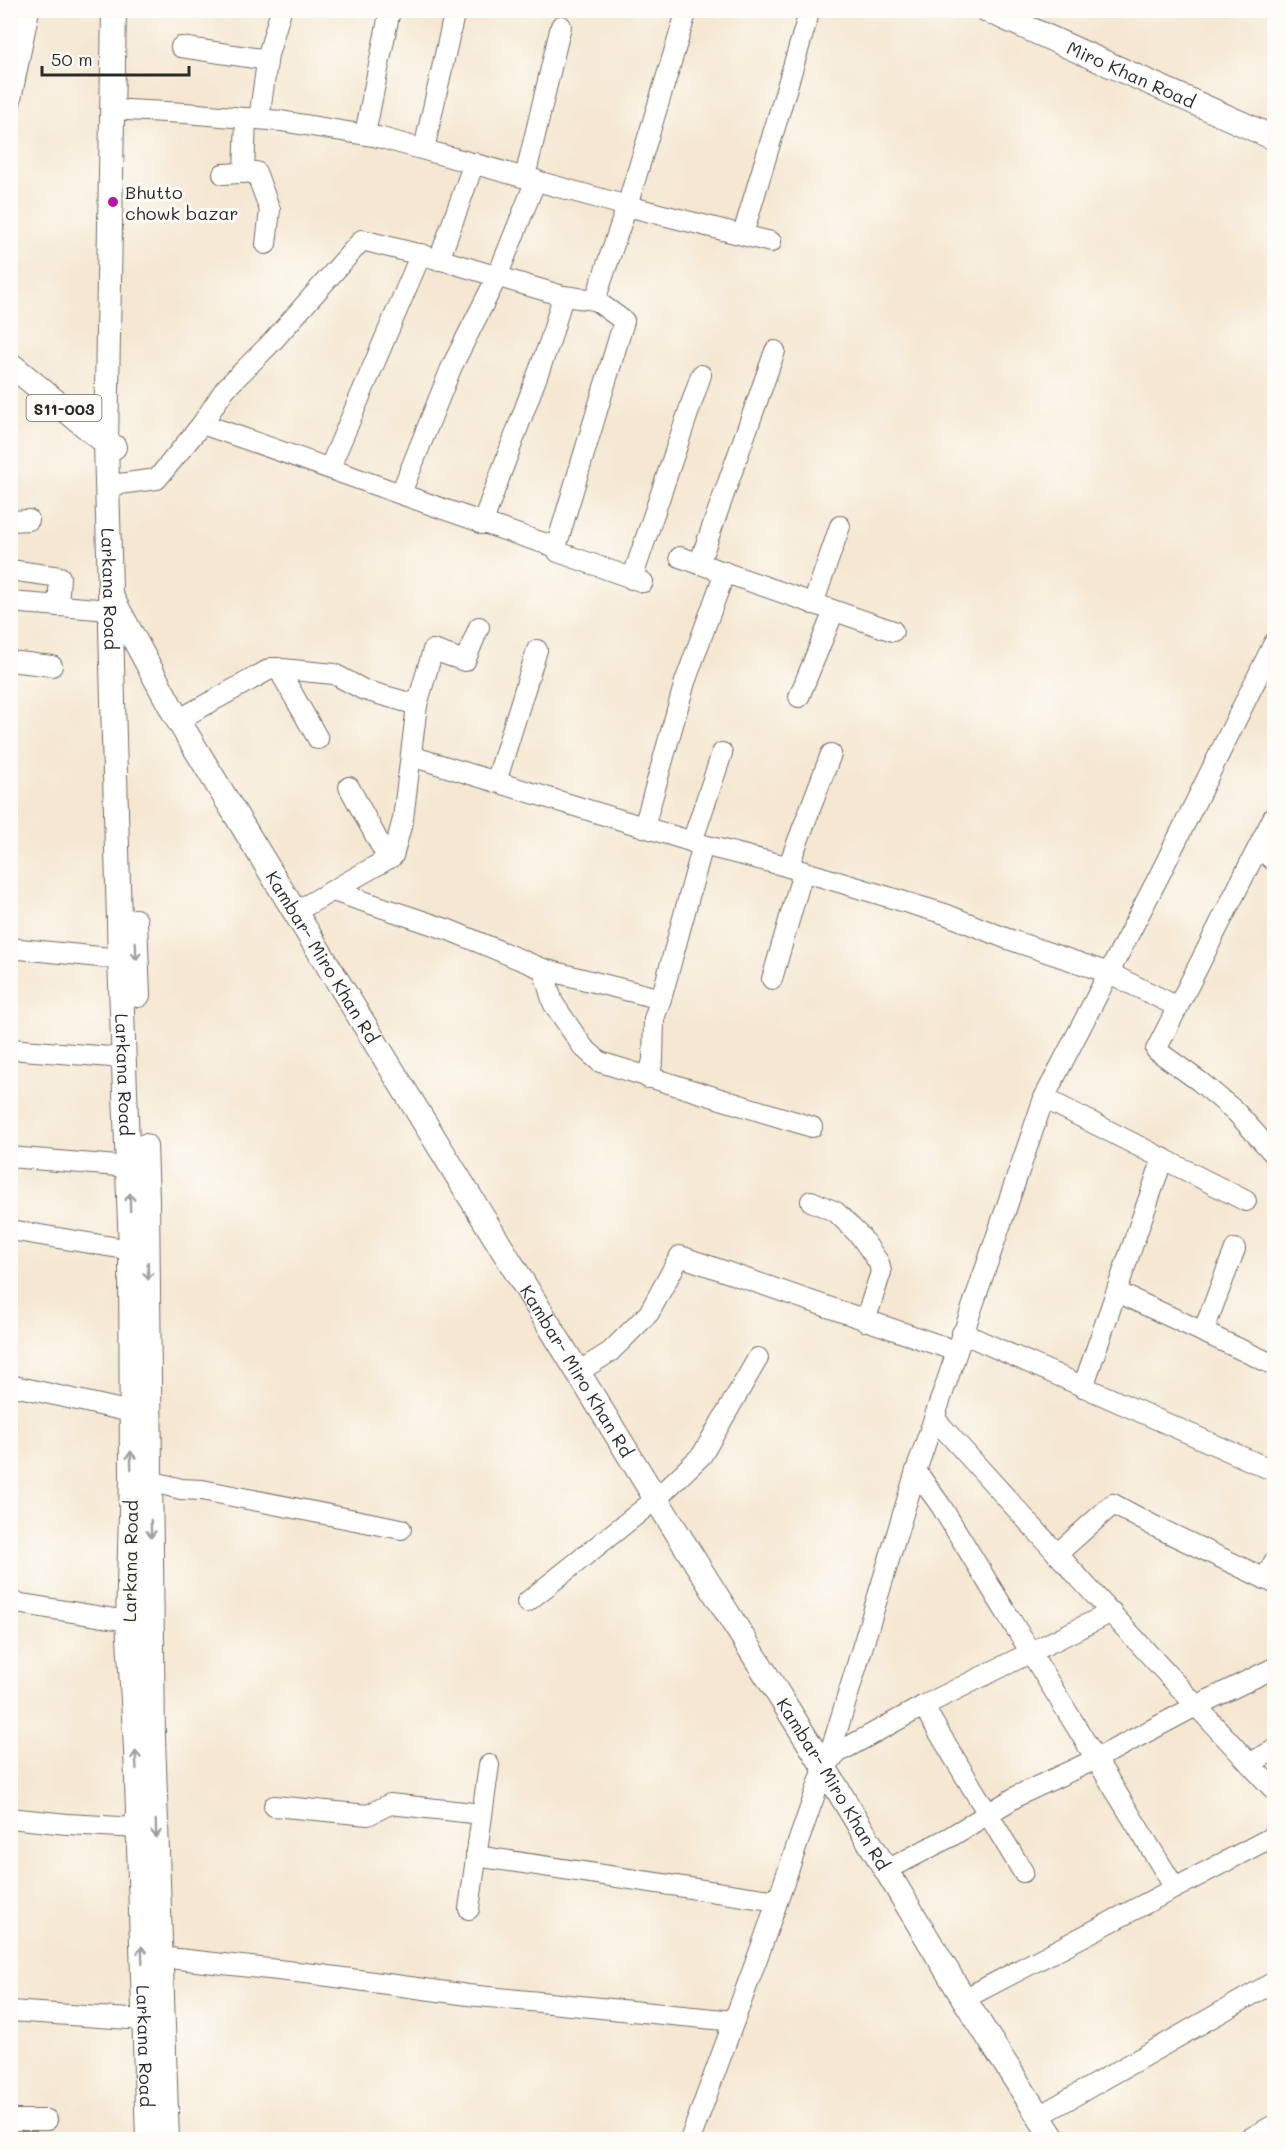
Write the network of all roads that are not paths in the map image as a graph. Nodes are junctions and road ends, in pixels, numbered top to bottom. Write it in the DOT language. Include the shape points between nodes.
graph roads {
  1 [pos="29,10"];
  2 [pos="114,10"];
  3 [pos="128,10"];
  4 [pos="281,10"];
  5 [pos="390,10"];
  6 [pos="455,10"];
  7 [pos="687,10"];
  8 [pos="810,10"];
  9 [pos="987,10"];
  10 [pos="561,26"];
  11 [pos="181,47"];
  12 [pos="267,60"];
  13 [pos="10,104"];
  14 [pos="127,110"];
  15 [pos="252,119"];
  16 [pos="365,135"];
  17 [pos="1275,138"];
  18 [pos="424,149"];
  19 [pos="474,163"];
  20 [pos="244,173"];
  21 [pos="223,174"];
  22 [pos="530,178"];
  23 [pos="627,206"];
  24 [pos="743,234"];
  25 [pos="771,242"];
  26 [pos="266,244"];
  27 [pos="430,257"];
  28 [pos="497,277"];
  29 [pos="563,296"];
  30 [pos="595,300"];
  31 [pos="775,351"];
  32 [pos="10,364"];
  33 [pos="701,375"];
  34 [pos="202,424"];
  35 [pos="112,446"];
  36 [pos="330,467"];
  37 [pos="119,484"];
  38 [pos="401,493"];
  39 [pos="482,524"];
  40 [pos="840,526"];
  41 [pos="556,547"];
  42 [pos="680,557"];
  43 [pos="699,564"];
  44 [pos="10,570"];
  45 [pos="724,572"];
  46 [pos="11,603"];
  47 [pos="813,604"];
  48 [pos="58,606"];
  49 [pos="115,609"];
  50 [pos="834,611"];
  51 [pos="479,627"];
  52 [pos="892,631"];
  53 [pos="1275,643"];
  54 [pos="537,650"];
  55 [pos="10,661"];
  56 [pos="52,666"];
  57 [pos="278,668"];
  58 [pos="799,697"];
  59 [pos="417,705"];
  60 [pos="178,720"];
  61 [pos="318,739"];
  62 [pos="722,753"];
  63 [pos="831,754"];
  64 [pos="411,756"];
  65 [pos="496,782"];
  66 [pos="349,787"];
  67 [pos="1275,816"];
  68 [pos="644,827"];
  69 [pos="697,844"];
  70 [pos="1259,848"];
  71 [pos="125,850"];
  72 [pos="388,859"];
  73 [pos="1275,861"];
  74 [pos="795,870"];
  75 [pos="333,891"];
  76 [pos="295,912"];
  77 [pos="10,948"];
  78 [pos="120,959"];
  79 [pos="543,969"];
  80 [pos="1109,973"];
  81 [pos="772,979"];
  82 [pos="661,999"];
  83 [pos="1178,1007"];
  84 [pos="10,1050"];
  85 [pos="124,1058"];
  86 [pos="648,1078"];
  87 [pos="1044,1098"];
  88 [pos="812,1127"];
  89 [pos="1275,1154"];
  90 [pos="10,1157"];
  91 [pos="1163,1158"];
  92 [pos="129,1167"];
  93 [pos="811,1201"];
  94 [pos="1246,1201"];
  95 [pos="10,1230"];
  96 [pos="1235,1249"];
  97 [pos="131,1250"];
  98 [pos="1117,1292"];
  99 [pos="865,1321"];
  100 [pos="1203,1332"];
  101 [pos="959,1342"];
  102 [pos="758,1358"];
  103 [pos="1275,1365"];
  104 [pos="578,1372"];
  105 [pos="10,1385"];
  106 [pos="1083,1387"];
  107 [pos="131,1412"];
  108 [pos="935,1419"];
  109 [pos="916,1471"];
  110 [pos="1275,1471"];
  111 [pos="150,1481"];
  112 [pos="656,1499"];
  113 [pos="401,1529"];
  114 [pos="1057,1554"];
  115 [pos="1271,1574"];
  116 [pos="10,1602"];
  117 [pos="527,1602"];
  118 [pos="1112,1612"];
  119 [pos="140,1623"];
  120 [pos="1031,1653"];
  121 [pos="1275,1668"];
  122 [pos="922,1706"];
  123 [pos="1196,1706"];
  124 [pos="1275,1750"];
  125 [pos="1096,1760"];
  126 [pos="1250,1763"];
  127 [pos="489,1765"];
  128 [pos="824,1767"];
  129 [pos="1275,1790"];
  130 [pos="274,1806"];
  131 [pos="482,1814"];
  132 [pos="988,1814"];
  133 [pos="10,1818"];
  134 [pos="138,1828"];
  135 [pos="1275,1836"];
  136 [pos="476,1856"];
  137 [pos="885,1871"];
  138 [pos="1023,1872"];
  139 [pos="1175,1888"];
  140 [pos="777,1901"];
  141 [pos="469,1909"];
  142 [pos="160,1957"];
  143 [pos="1275,1982"];
  144 [pos="964,1999"];
  145 [pos="10,2011"];
  146 [pos="144,2020"];
  147 [pos="734,2021"];
  148 [pos="1039,2116"];
  149 [pos="10,2120"];
  150 [pos="47,2120"];
  151 [pos="1275,2124"];
  152 [pos="148,2139"];
  153 [pos="167,2139"];
  154 [pos="690,2139"];
  155 [pos="1054,2139"];
  156 [pos="1247,2139"];
  1 -- 13 [label="street"];
  2 -- 35 [label="main road, Larkana Road"];
  3 -- 14 [label="main road, Larkana Road"];
  4 -- 12 [label="street"];
  5 -- 16 [label="street"];
  6 -- 18 [label="street"];
  7 -- 23 [label="street"];
  8 -- 24 [label="street"];
  9 -- 17 [label="main road, Miro Khan Road"];
  10 -- 22 [label="street"];
  11 -- 12 [label="street"];
  12 -- 15 [label="street"];
  14 -- 15 [label="street"];
  14 -- 35 [label="main road, Larkana Road"];
  15 -- 16 [label="street"];
  15 -- 20 [label="street"];
  16 -- 18 [label="street"];
  18 -- 19 [label="street"];
  19 -- 22 [label="street"];
  19 -- 27 [label="street"];
  20 -- 21 [label="street"];
  20 -- 26 [label="street" via="256,172 270,210"];
  22 -- 23 [label="street"];
  22 -- 28 [label="street"];
  23 -- 24 [label="street"];
  23 -- 30 [label="street"];
  24 -- 25 [label="street"];
  27 -- 28 [label="street"];
  27 -- 34 [label="street" via="362,240 225,389"];
  27 -- 36 [label="street"];
  28 -- 29 [label="street"];
  28 -- 38 [label="street" via="452,366"];
  29 -- 30 [label="street"];
  29 -- 39 [label="street" via="550,342"];
  30 -- 41 [label="street" via="624,321"];
  31 -- 43 [label="street"];
  32 -- 35 [label="main road, S11-003"];
  33 -- 41 [label="street" via="638,580 558,552"];
  34 -- 36 [label="street"];
  34 -- 37 [label="street" via="157,479"];
  35 -- 37 [label="main road, Larkana Road"];
  35 -- 49 [label="main road, Larkana Road"];
  36 -- 38 [label="street"];
  37 -- 49 [label="main road, Larkana Road"];
  38 -- 39 [label="street"];
  39 -- 41 [label="street"];
  40 -- 47 [label="street"];
  42 -- 43 [label="street"];
  43 -- 45 [label="street"];
  44 -- 48 [label="street" via="60,577"];
  45 -- 47 [label="street"];
  45 -- 68 [label="street" via="685,682"];
  46 -- 48 [label="street"];
  47 -- 50 [label="street"];
  48 -- 49 [label="street"];
  49 -- 60 [label="main road, Kambar- Miro Khan Rd"];
  49 -- 71 [label="main road, Larkana Road"];
  50 -- 52 [label="street"];
  50 -- 58 [label="street"];
  51 -- 59 [label="street" via="465,661 433,650"];
  53 -- 80 [label="street"];
  54 -- 65 [label="street"];
  55 -- 56 [label="street"];
  57 -- 59 [label="street" via="334,674 364,690"];
  57 -- 60 [label="street"];
  57 -- 61 [label="street"];
  59 -- 64 [label="street"];
  60 -- 76 [label="main road, Kambar- Miro Khan Rd"];
  62 -- 69 [label="street"];
  63 -- 74 [label="street"];
  64 -- 65 [label="street"];
  64 -- 72 [label="street" via="403,819 393,856"];
  65 -- 68 [label="street"];
  66 -- 72 [label="street"];
  67 -- 70 [label="street"];
  68 -- 69 [label="street"];
  69 -- 74 [label="street"];
  69 -- 82 [label="street"];
  70 -- 73 [label="street"];
  70 -- 83 [label="street"];
  71 -- 78 [label="main road, Larkana Road"];
  71 -- 111 [label="main road, Larkana Road, one-way" via="147,1200"];
  72 -- 75 [label="street"];
  74 -- 80 [label="street" via="945,914"];
  74 -- 81 [label="street"];
  75 -- 76 [label="street"];
  75 -- 79 [label="street" via="449,930"];
  76 -- 104 [label="main road, Kambar- Miro Khan Rd"];
  77 -- 78 [label="street"];
  78 -- 85 [label="main road, Larkana Road"];
  79 -- 82 [label="street"];
  79 -- 86 [label="street" via="553,1003 583,1047 600,1062"];
  80 -- 83 [label="street"];
  80 -- 87 [label="street"];
  82 -- 86 [label="street" via="654,1019 653,1060"];
  83 -- 89 [label="street" via="1156,1050 1234,1111"];
  84 -- 85 [label="street"];
  85 -- 92 [label="main road, Larkana Road"];
  86 -- 88 [label="street"];
  87 -- 91 [label="street"];
  87 -- 101 [label="street"];
  90 -- 92 [label="street"];
  91 -- 94 [label="street"];
  91 -- 98 [label="street"];
  97 -- 92 [label="main road, Larkana Road, one-way"];
  93 -- 99 [label="street" via="836,1212 879,1263 881,1272"];
  95 -- 97 [label="street"];
  96 -- 100 [label="street"];
  97 -- 107 [label="main road, Larkana Road"];
  98 -- 100 [label="street"];
  98 -- 106 [label="street"];
  99 -- 101 [label="street"];
  99 -- 104 [label="street" via="680,1256 649,1313 610,1352"];
  100 -- 103 [label="street"];
  101 -- 106 [label="street"];
  101 -- 108 [label="street"];
  102 -- 112 [label="street" via="702,1455"];
  104 -- 112 [label="main road, Kambar- Miro Khan Rd"];
  105 -- 107 [label="street"];
  106 -- 110 [label="street"];
  119 -- 107 [label="main road, Larkana Road, one-way"];
  108 -- 109 [label="street"];
  108 -- 114 [label="street"];
  109 -- 120 [label="street"];
  109 -- 128 [label="street"];
  111 -- 113 [label="street"];
  111 -- 119 [label="main road, Larkana Road, one-way"];
  112 -- 117 [label="street"];
  112 -- 128 [label="main road, Kambar- Miro Khan Rd"];
  114 -- 115 [label="street" via="1113,1504 1152,1525"];
  114 -- 118 [label="street"];
  116 -- 119 [label="street"];
  118 -- 120 [label="street"];
  118 -- 123 [label="street"];
  134 -- 119 [label="main road, Larkana Road, one-way"];
  119 -- 142 [label="main road, Larkana Road, one-way" via="153,1757"];
  120 -- 122 [label="street"];
  120 -- 125 [label="street"];
  121 -- 123 [label="street"];
  122 -- 128 [label="street" via="839,1752"];
  122 -- 132 [label="street"];
  123 -- 125 [label="street"];
  123 -- 126 [label="street"];
  124 -- 126 [label="street"];
  125 -- 132 [label="street" via="1019,1795"];
  125 -- 139 [label="street"];
  126 -- 129 [label="street"];
  127 -- 131 [label="street"];
  128 -- 137 [label="main road, Kambar- Miro Khan Rd"];
  128 -- 140 [label="street"];
  130 -- 131 [label="street" via="368,1815 390,1804"];
  131 -- 136 [label="street"];
  132 -- 137 [label="street"];
  132 -- 138 [label="street"];
  133 -- 134 [label="street"];
  146 -- 134 [label="main road, Larkana Road, one-way"];
  135 -- 139 [label="street"];
  136 -- 140 [label="street"];
  136 -- 141 [label="street"];
  137 -- 144 [label="main road, Kambar- Miro Khan Rd"];
  139 -- 144 [label="street"];
  140 -- 147 [label="street"];
  142 -- 147 [label="street" via="468,1995"];
  142 -- 153 [label="main road, Larkana Road"];
  143 -- 148 [label="street"];
  144 -- 148 [label="main road, Kambar- Miro Khan Rd"];
  145 -- 146 [label="street"];
  146 -- 152 [label="main road, Larkana Road"];
  147 -- 154 [label="street"];
  148 -- 155 [label="main road, Kambar- Miro Khan Rd"];
  149 -- 150 [label="street"];
  151 -- 156 [label="street"];
}
